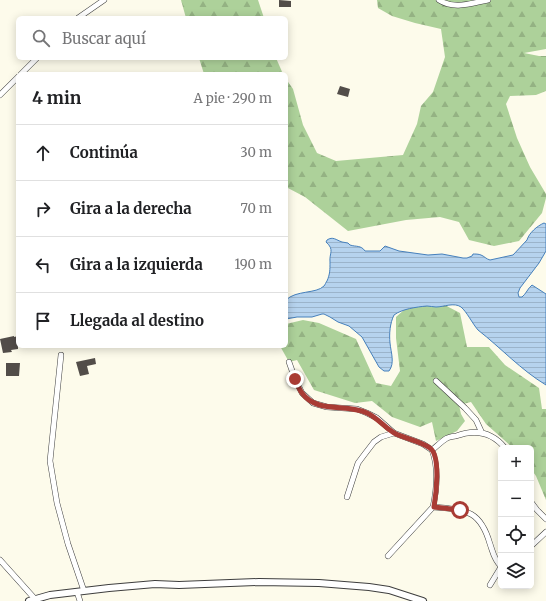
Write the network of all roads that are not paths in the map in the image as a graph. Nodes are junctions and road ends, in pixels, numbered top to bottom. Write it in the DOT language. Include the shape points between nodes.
graph roads {
  1 [pos="104,0"];
  2 [pos="439,0"];
  3 [pos="488,0"];
  4 [pos="81,16"];
  5 [pos="35,60"];
  6 [pos="23,72"];
  7 [pos="16,79"];
  8 [pos="0,95"];
  9 [pos="61,355"];
  10 [pos="289,362"];
  11 [pos="436,381"];
  12 [pos="394,433"];
  13 [pos="482,433"];
  14 [pos="502,445"];
  15 [pos="432,450"];
  16 [pos="346,497"];
  17 [pos="534,506"];
  18 [pos="434,507"];
  19 [pos="546,519"];
  20 [pos="546,532"];
  21 [pos="534,543"];
  22 [pos="388,556"];
  23 [pos="0,560"];
  24 [pos="498,563"];
  25 [pos="498,571"];
  26 [pos="490,585"];
  27 [pos="80,592"];
  28 [pos="32,600"];
  29 [pos="80,601"];
  30 [pos="423,601"];
  1 -- 4 [label="street"];
  2 -- 3 [label="street" via="454,5 467,5"];
  5 -- 6 [label="street"];
  7 -- 8 [label="street"];
  9 -- 27 [label="street" via="50,461"];
  10 -- 12 [label="street" via="302,393 313,404 356,409 377,418"];
  11 -- 13 [label="street" via="476,420"];
  12 -- 15 [label="street"];
  12 -- 16 [label="street" via="374,442 358,463"];
  13 -- 14 [label="street" via="495,438"];
  13 -- 15 [label="street" via="472,432 447,438"];
  15 -- 18 [label="street" via="437,475"];
  17 -- 19 [label="street"];
  18 -- 22 [label="street"];
  18 -- 24 [label="street" via="460,510 475,517 487,533"];
  20 -- 21 [label="street"];
  23 -- 28 [label="street"];
  25 -- 26 [label="street"];
  27 -- 28 [label="street"];
  27 -- 29 [label="street"];
  27 -- 30 [label="street" via="155,584 179,586 259,582 369,587 389,590"];
}
